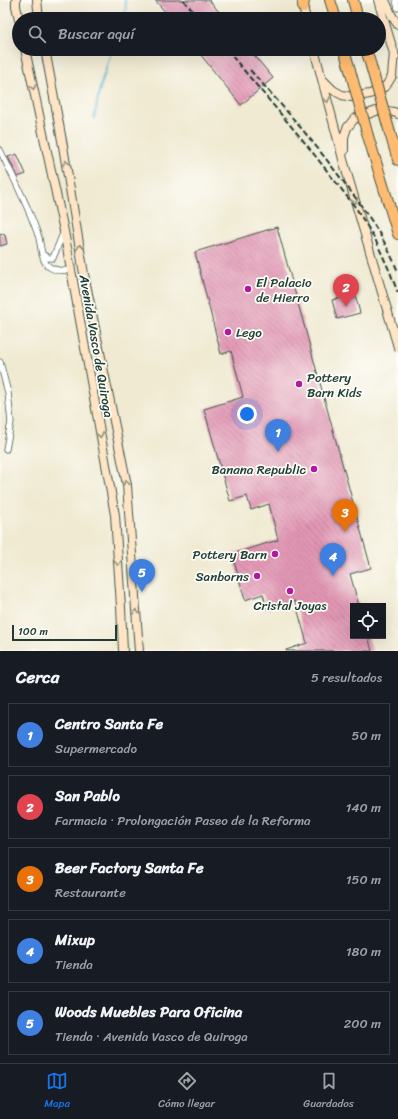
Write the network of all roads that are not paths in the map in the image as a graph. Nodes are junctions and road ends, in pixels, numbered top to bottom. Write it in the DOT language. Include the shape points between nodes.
graph roads {
  1 [pos="37,0"];
  2 [pos="330,0"];
  3 [pos="353,0"];
  4 [pos="378,0"];
  5 [pos="386,0"];
  6 [pos="396,0"];
  7 [pos="15,2"];
  8 [pos="398,8"];
  9 [pos="17,12"];
  10 [pos="38,12"];
  11 [pos="334,12"];
  12 [pos="356,12"];
  13 [pos="382,12"];
  14 [pos="398,25"];
  15 [pos="386,26"];
  16 [pos="394,52"];
  17 [pos="26,56"];
  18 [pos="46,56"];
  19 [pos="316,56"];
  20 [pos="346,56"];
  21 [pos="368,56"];
  22 [pos="398,67"];
  23 [pos="321,79"];
  24 [pos="398,114"];
  25 [pos="0,150"];
  26 [pos="398,160"];
  27 [pos="344,163"];
  28 [pos="64,231"];
  29 [pos="398,234"];
  30 [pos="42,254"];
  31 [pos="71,270"];
  32 [pos="398,347"];
  33 [pos="0,362"];
  34 [pos="6,449"];
  35 [pos="123,651"];
  36 [pos="139,651"];
  1 -- 10 [label="main road"];
  2 -- 11 [label="highway"];
  3 -- 12 [label="highway"];
  4 -- 13 [label="main road"];
  5 -- 14 [label="main road"];
  6 -- 8 [label="street"];
  7 -- 9 [label="main road"];
  15 -- 16 [label="main road"];
  16 -- 22 [label="main road"];
  16 -- 23 [label="main road" via="392,76 386,86 370,94 352,97 342,95"];
  17 -- 28 [label="main road, Avenida Vasco de Quiroga, one-way"];
  36 -- 18 [label="main road, Avenida Vasco de Quiroga, one-way" via="126,485 84,274"];
  19 -- 23 [label="main road"];
  20 -- 29 [label="highway, bridge"];
  21 -- 26 [label="highway, bridge"];
  23 -- 27 [label="main road, one-way"];
  24 -- 27 [label="main road" via="379,110 354,119 344,137"];
  25 -- 30 [label="street" via="23,196"];
  27 -- 32 [label="main road, one-way"];
  28 -- 30 [label="street" via="53,258"];
  28 -- 31 [label="main road, Avenida Vasco de Quiroga"];
  30 -- 31 [label="street" via="46,264 53,269"];
  31 -- 35 [label="main road, Avenida Vasco de Quiroga, one-way" via="115,515"];
  33 -- 34 [label="street" via="8,394 11,422"];
}
